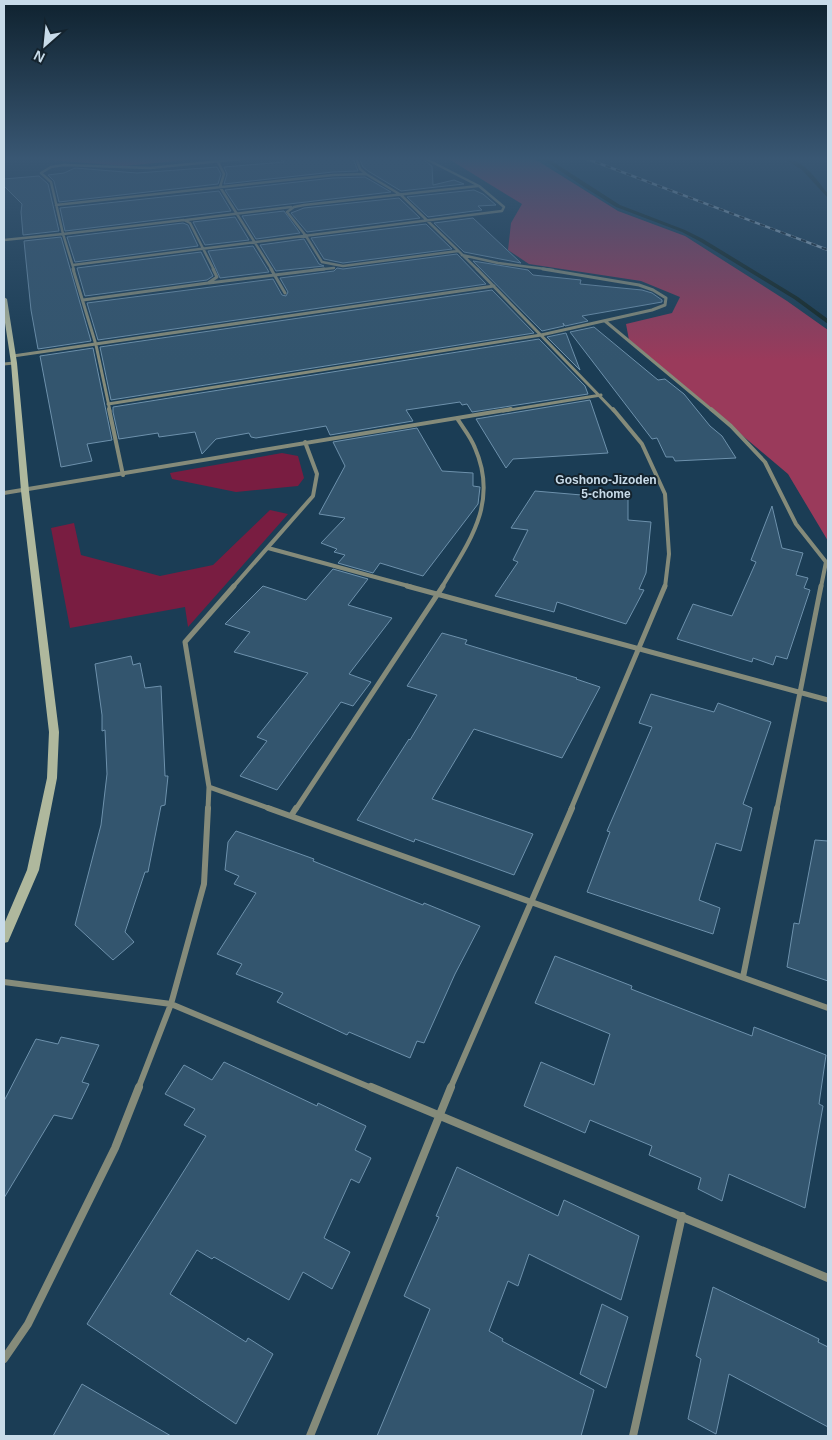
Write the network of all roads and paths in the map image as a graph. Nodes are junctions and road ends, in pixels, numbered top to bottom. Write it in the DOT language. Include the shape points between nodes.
graph roads {
  1 [pos="62,225"];
  2 [pos="139,225"];
  3 [pos="192,225"];
  4 [pos="246,225"];
  5 [pos="297,225"];
  6 [pos="394,225"];
  7 [pos="432,225"];
  8 [pos="64,234"];
  9 [pos="306,236"];
  10 [pos="4,240"];
  11 [pos="256,242"];
  12 [pos="204,249"];
  13 [pos="460,253"];
  14 [pos="73,265"];
  15 [pos="342,266"];
  16 [pos="275,276"];
  17 [pos="208,283"];
  18 [pos="494,286"];
  19 [pos="285,293"];
  20 [pos="4,299"];
  21 [pos="83,300"];
  22 [pos="605,321"];
  23 [pos="541,335"];
  24 [pos="96,345"];
  25 [pos="13,359"];
  26 [pos="4,364"];
  27 [pos="601,395"];
  28 [pos="108,404"];
  29 [pos="457,418"];
  30 [pos="305,442"];
  31 [pos="123,475"];
  32 [pos="25,491"];
  33 [pos="4,493"];
  34 [pos="268,548"];
  35 [pos="827,562"];
  36 [pos="438,594"];
  37 [pos="638,648"];
  38 [pos="798,692"];
  39 [pos="828,700"];
  40 [pos="209,787"];
  41 [pos="291,816"];
  42 [pos="532,902"];
  43 [pos="4,938"];
  44 [pos="743,978"];
  45 [pos="4,982"];
  46 [pos="171,1004"];
  47 [pos="828,1008"];
  48 [pos="439,1115"];
  49 [pos="682,1216"];
  50 [pos="828,1278"];
  51 [pos="4,1359"];
  52 [pos="310,1436"];
  53 [pos="633,1436"];
  1 -- 8 [label="street"];
  2 -- 8 [label="street"];
  3 -- 12 [label="street"];
  4 -- 11 [label="street"];
  5 -- 9 [label="street"];
  6 -- 9 [label="street"];
  7 -- 13 [label="street"];
  8 -- 10 [label="street"];
  8 -- 14 [label="street"];
  9 -- 11 [label="street"];
  9 -- 15 [label="street" via="322,262"];
  11 -- 12 [label="street"];
  11 -- 16 [label="street"];
  12 -- 14 [label="street"];
  12 -- 17 [label="street" via="217,277"];
  13 -- 15 [label="street"];
  13 -- 18 [label="street"];
  13 -- 22 [label="street" via="482,260 636,284 656,290 666,298 665,305 652,310"];
  14 -- 21 [label="street"];
  15 -- 16 [label="street"];
  16 -- 17 [label="street"];
  16 -- 19 [label="street"];
  17 -- 21 [label="street"];
  18 -- 23 [label="street"];
  18 -- 24 [label="street"];
  20 -- 25 [label="street"];
  21 -- 24 [label="street"];
  22 -- 23 [label="street"];
  22 -- 35 [label="street" via="731,426 765,462 796,524"];
  23 -- 27 [label="street"];
  23 -- 28 [label="street"];
  24 -- 25 [label="street"];
  24 -- 28 [label="street"];
  25 -- 26 [label="street"];
  25 -- 32 [label="street"];
  27 -- 29 [label="street"];
  27 -- 37 [label="street" via="642,444 665,494 669,554 664,591"];
  28 -- 31 [label="street"];
  29 -- 30 [label="street"];
  29 -- 36 [label="street" via="475,447 484,473 484,502 471,539"];
  30 -- 31 [label="street"];
  30 -- 34 [label="street" via="317,474 313,496"];
  31 -- 32 [label="street"];
  32 -- 33 [label="street"];
  32 -- 43 [label="street" via="54,732 52,778 33,870"];
  34 -- 36 [label="street"];
  34 -- 40 [label="street" via="185,642"];
  35 -- 38 [label="street"];
  36 -- 37 [label="street"];
  36 -- 41 [label="street"];
  37 -- 38 [label="street"];
  37 -- 42 [label="street"];
  38 -- 39 [label="street"];
  38 -- 44 [label="street"];
  40 -- 41 [label="street"];
  40 -- 46 [label="street" via="204,884"];
  41 -- 42 [label="street"];
  42 -- 44 [label="street"];
  42 -- 48 [label="street"];
  44 -- 47 [label="street"];
  45 -- 46 [label="street"];
  46 -- 48 [label="street"];
  46 -- 51 [label="street" via="115,1148 28,1324"];
  48 -- 49 [label="street"];
  48 -- 52 [label="street"];
  49 -- 50 [label="street"];
  49 -- 53 [label="street"];
}
